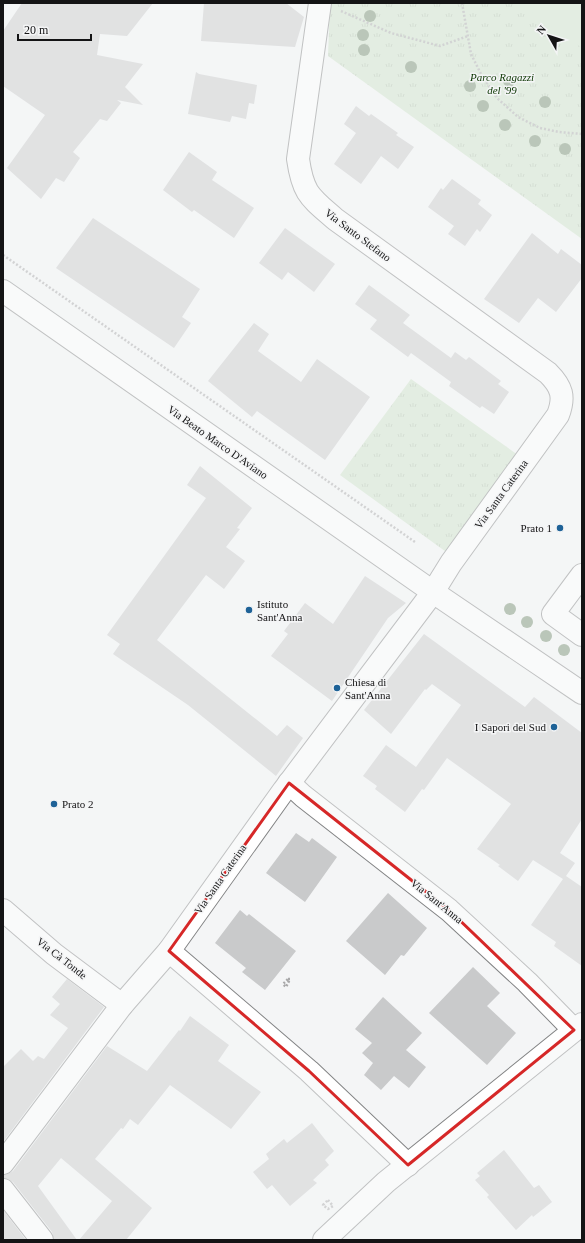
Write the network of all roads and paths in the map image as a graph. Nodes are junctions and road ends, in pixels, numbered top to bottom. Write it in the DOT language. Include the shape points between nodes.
graph roads {
  1 [pos="462,3"];
  2 [pos="329,6"];
  3 [pos="468,36"];
  4 [pos="582,134"];
  5 [pos="3,254"];
  6 [pos="18,265"];
  7 [pos="16,269"];
  8 [pos="3,291"];
  9 [pos="561,393"];
  10 [pos="415,542"];
  11 [pos="582,575"];
  12 [pos="433,592"];
  13 [pos="582,635"];
  14 [pos="582,693"];
  15 [pos="289,784"];
  16 [pos="3,910"];
  17 [pos="170,950"];
  18 [pos="122,1005"];
  19 [pos="578,1027"];
  20 [pos="3,1163"];
  21 [pos="408,1165"];
  22 [pos="3,1190"];
  23 [pos="42,1240"];
  24 [pos="324,1240"];
  1 -- 3 [label="path"];
  2 -- 3 [label="path" via="391,34 440,46"];
  2 -- 9 [label="street, Via Santo Stefano" via="298,159 304,186 311,198 335,220 548,373 557,382"];
  3 -- 4 [label="path" via="471,54 481,74 497,98 518,117 540,128"];
  5 -- 6 [label="path"];
  6 -- 7 [label="path"];
  6 -- 10 [label="path"];
  8 -- 12 [label="street, Via Beato Marco D'Aviano"];
  9 -- 12 [label="street, Via Santa Caterina" via="562,404 558,415 451,563"];
  11 -- 13 [label="street" via="553,614"];
  12 -- 14 [label="street"];
  12 -- 15 [label="street, Via Santa Caterina"];
  15 -- 17 [label="street, Via Santa Caterina"];
  15 -- 19 [label="street, Via Sant'Anna" via="449,910"];
  16 -- 18 [label="street, Via Cà Tonde" via="54,954"];
  17 -- 18 [label="street, Via Santa Caterina"];
  17 -- 21 [label="street" via="309,1071"];
  18 -- 20 [label="street, Via Santa Caterina"];
  19 -- 21 [label="street, Via Sant'Anna"];
  21 -- 24 [label="street, Via Sant'Anna"];
  22 -- 23 [label="street"];
}
